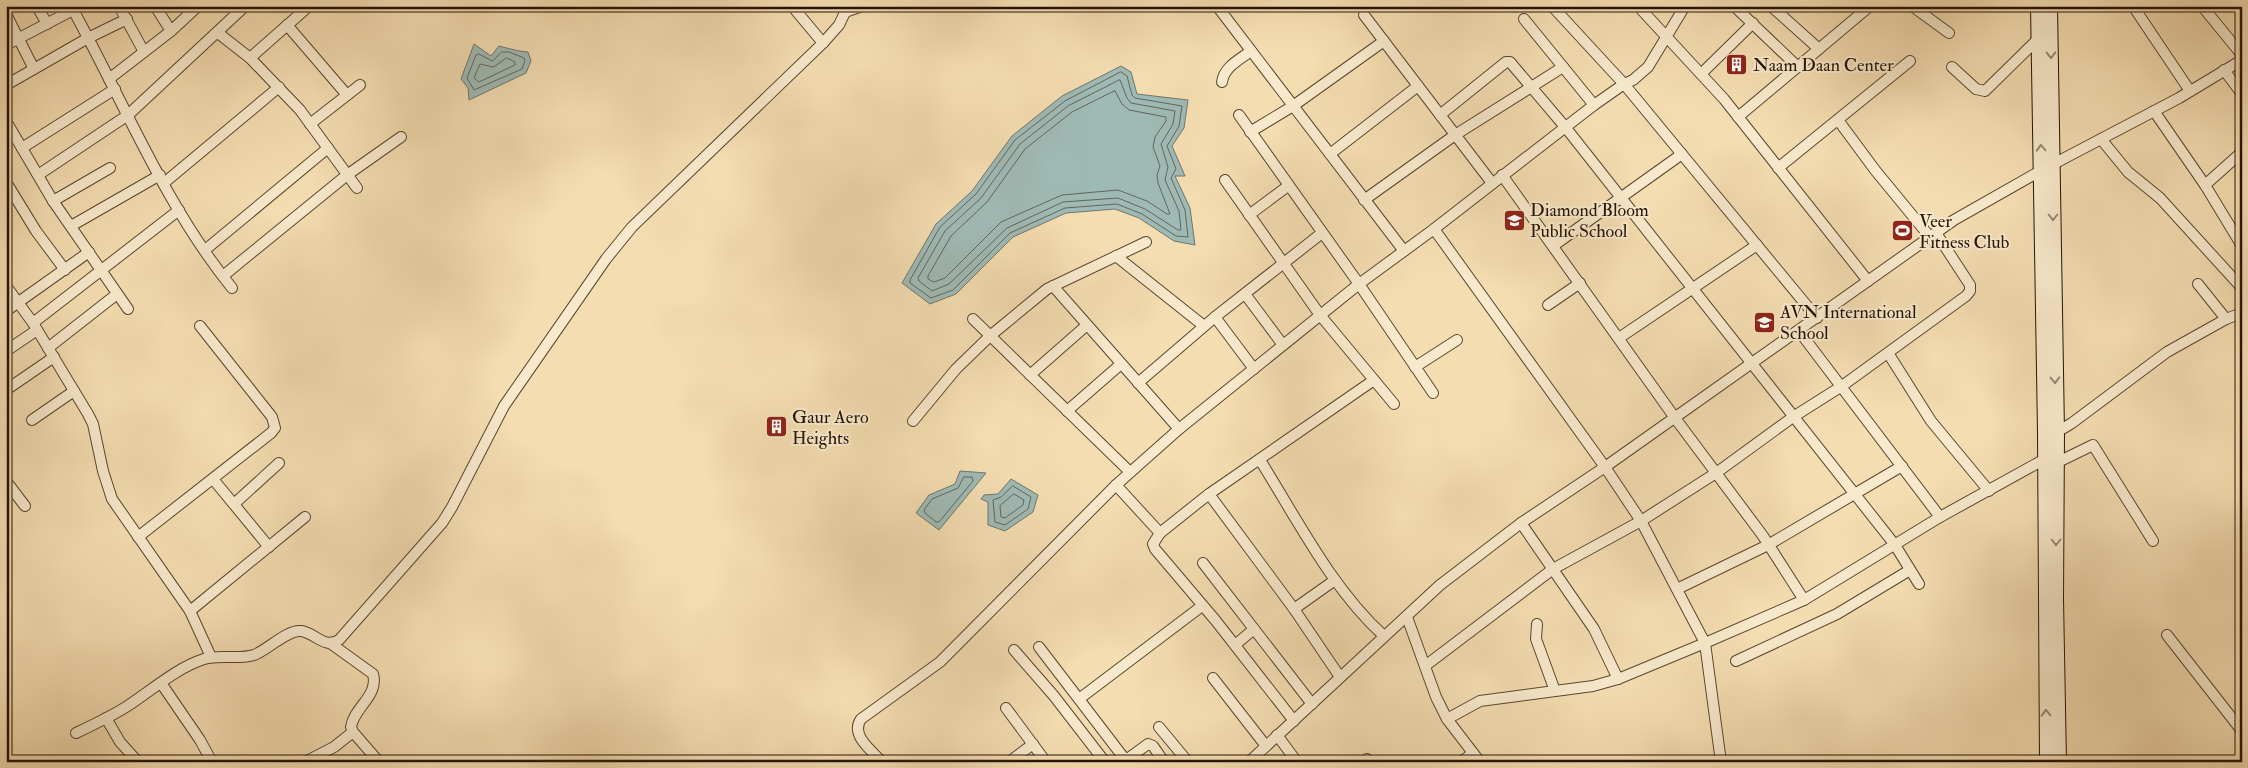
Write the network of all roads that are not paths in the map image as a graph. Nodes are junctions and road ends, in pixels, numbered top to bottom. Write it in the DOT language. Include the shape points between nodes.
graph roads {
  1 [pos="37,6"];
  2 [pos="119,6"];
  3 [pos="155,6"];
  4 [pos="198,6"];
  5 [pos="245,6"];
  6 [pos="309,6"];
  7 [pos="792,6"];
  8 [pos="862,6"];
  9 [pos="1217,6"];
  10 [pos="1552,6"];
  11 [pos="1638,6"];
  12 [pos="1684,6"];
  13 [pos="1734,6"];
  14 [pos="1771,6"];
  15 [pos="1870,6"];
  16 [pos="1912,6"];
  17 [pos="2038,6"];
  18 [pos="2050,6"];
  19 [pos="2134,6"];
  20 [pos="2202,6"];
  21 [pos="72,8"];
  22 [pos="847,9"];
  23 [pos="6,14"];
  24 [pos="1364,15"];
  25 [pos="127,19"];
  26 [pos="1524,19"];
  27 [pos="1752,23"];
  28 [pos="47,24"];
  29 [pos="288,25"];
  30 [pos="171,31"];
  31 [pos="218,33"];
  32 [pos="1949,33"];
  33 [pos="19,38"];
  34 [pos="88,38"];
  35 [pos="1667,38"];
  36 [pos="2039,38"];
  37 [pos="1384,41"];
  38 [pos="822,43"];
  39 [pos="6,45"];
  40 [pos="1819,49"];
  41 [pos="1251,51"];
  42 [pos="144,52"];
  43 [pos="2242,55"];
  44 [pos="250,58"];
  45 [pos="2242,60"];
  46 [pos="1910,61"];
  47 [pos="1798,66"];
  48 [pos="1563,67"];
  49 [pos="1952,67"];
  50 [pos="34,69"];
  51 [pos="2224,70"];
  52 [pos="1701,74"];
  53 [pos="109,79"];
  54 [pos="1222,82"];
  55 [pos="1624,84"];
  56 [pos="6,85"];
  57 [pos="360,85"];
  58 [pos="1418,86"];
  59 [pos="279,87"];
  60 [pos="1531,88"];
  61 [pos="114,89"];
  62 [pos="2190,90"];
  63 [pos="2242,94"];
  64 [pos="347,95"];
  65 [pos="1594,105"];
  66 [pos="1292,106"];
  67 [pos="2154,111"];
  68 [pos="1440,114"];
  69 [pos="128,115"];
  70 [pos="1239,115"];
  71 [pos="1738,117"];
  72 [pos="1838,120"];
  73 [pos="6,121"];
  74 [pos="310,124"];
  75 [pos="1566,128"];
  76 [pos="1250,132"];
  77 [pos="1455,134"];
  78 [pos="401,137"];
  79 [pos="2101,139"];
  80 [pos="22,148"];
  81 [pos="328,148"];
  82 [pos="2242,152"];
  83 [pos="1330,154"];
  84 [pos="1682,154"];
  85 [pos="110,168"];
  86 [pos="1778,168"];
  87 [pos="2048,168"];
  88 [pos="347,174"];
  89 [pos="38,175"];
  90 [pos="1502,175"];
  91 [pos="162,179"];
  92 [pos="1225,180"];
  93 [pos="6,182"];
  94 [pos="1492,183"];
  95 [pos="2205,185"];
  96 [pos="1288,186"];
  97 [pos="357,188"];
  98 [pos="1621,199"];
  99 [pos="1364,200"];
  100 [pos="53,201"];
  101 [pos="179,210"];
  102 [pos="1249,215"];
  103 [pos="71,226"];
  104 [pos="1434,229"];
  105 [pos="1322,233"];
  106 [pos="1933,235"];
  107 [pos="1146,242"];
  108 [pos="1757,245"];
  109 [pos="1553,246"];
  110 [pos="2242,246"];
  111 [pos="205,250"];
  112 [pos="1404,251"];
  113 [pos="89,252"];
  114 [pos="1116,256"];
  115 [pos="1283,263"];
  116 [pos="65,270"];
  117 [pos="102,270"];
  118 [pos="223,276"];
  119 [pos="1868,281"];
  120 [pos="1580,283"];
  121 [pos="1359,284"];
  122 [pos="2198,284"];
  123 [pos="6,286"];
  124 [pos="1053,286"];
  125 [pos="232,288"];
  126 [pos="1692,288"];
  127 [pos="2242,288"];
  128 [pos="117,294"];
  129 [pos="1245,294"];
  130 [pos="18,303"];
  131 [pos="1548,305"];
  132 [pos="128,309"];
  133 [pos="6,311"];
  134 [pos="2242,313"];
  135 [pos="1320,315"];
  136 [pos="1215,316"];
  137 [pos="1817,318"];
  138 [pos="973,319"];
  139 [pos="2226,319"];
  140 [pos="1087,325"];
  141 [pos="200,326"];
  142 [pos="1204,326"];
  143 [pos="35,327"];
  144 [pos="1799,331"];
  145 [pos="990,336"];
  146 [pos="1619,338"];
  147 [pos="1457,340"];
  148 [pos="1283,345"];
  149 [pos="6,351"];
  150 [pos="51,352"];
  151 [pos="1888,353"];
  152 [pos="1121,364"];
  153 [pos="1752,364"];
  154 [pos="1415,367"];
  155 [pos="1254,369"];
  156 [pos="1030,375"];
  157 [pos="1374,380"];
  158 [pos="1138,383"];
  159 [pos="1842,386"];
  160 [pos="6,390"];
  161 [pos="74,391"];
  162 [pos="1433,393"];
  163 [pos="1394,404"];
  164 [pos="1067,411"];
  165 [pos="1793,417"];
  166 [pos="1675,418"];
  167 [pos="32,420"];
  168 [pos="913,421"];
  169 [pos="1179,429"];
  170 [pos="2051,432"];
  171 [pos="2051,457"];
  172 [pos="1260,460"];
  173 [pos="279,464"];
  174 [pos="1902,466"];
  175 [pos="1605,467"];
  176 [pos="1130,472"];
  177 [pos="1716,473"];
  178 [pos="213,479"];
  179 [pos="6,481"];
  180 [pos="1116,485"];
  181 [pos="1989,491"];
  182 [pos="1209,494"];
  183 [pos="1855,495"];
  184 [pos="234,504"];
  185 [pos="26,506"];
  186 [pos="305,517"];
  187 [pos="1940,517"];
  188 [pos="1641,521"];
  189 [pos="1521,523"];
  190 [pos="1160,533"];
  191 [pos="138,537"];
  192 [pos="2153,541"];
  193 [pos="1768,545"];
  194 [pos="1895,545"];
  195 [pos="269,546"];
  196 [pos="1203,564"];
  197 [pos="1553,569"];
  198 [pos="1910,570"];
  199 [pos="1335,580"];
  200 [pos="1919,584"];
  201 [pos="1677,589"];
  202 [pos="1804,600"];
  203 [pos="1202,606"];
  204 [pos="1294,609"];
  205 [pos="190,611"];
  206 [pos="1406,617"];
  207 [pos="1537,624"];
  208 [pos="1254,629"];
  209 [pos="2168,635"];
  210 [pos="1384,636"];
  211 [pos="330,643"];
  212 [pos="1705,643"];
  213 [pos="1235,646"];
  214 [pos="1039,647"];
  215 [pos="1014,650"];
  216 [pos="211,657"];
  217 [pos="1736,661"];
  218 [pos="1425,666"];
  219 [pos="1340,677"];
  220 [pos="1212,678"];
  221 [pos="1618,679"];
  222 [pos="161,683"];
  223 [pos="1555,691"];
  224 [pos="1079,699"];
  225 [pos="1312,704"];
  226 [pos="1006,708"];
  227 [pos="106,718"];
  228 [pos="1447,718"];
  229 [pos="1294,721"];
  230 [pos="1159,727"];
  231 [pos="2242,731"];
  232 [pos="353,732"];
  233 [pos="76,733"];
  234 [pos="1278,735"];
  235 [pos="1033,744"];
  236 [pos="1266,746"];
  237 [pos="1473,753"];
  238 [pos="1126,761"];
  239 [pos="1721,761"];
  240 [pos="138,762"];
  241 [pos="212,762"];
  242 [pos="305,762"];
  243 [pos="379,762"];
  244 [pos="882,762"];
  245 [pos="1009,762"];
  246 [pos="1046,762"];
  247 [pos="1105,762"];
  248 [pos="1164,762"];
  249 [pos="1188,762"];
  250 [pos="1249,762"];
  251 [pos="1297,762"];
  252 [pos="1461,762"];
  253 [pos="1480,762"];
  254 [pos="2047,762"];
  255 [pos="2059,762"];
  1 -- 28 [label="street"];
  2 -- 25 [label="street"];
  3 -- 30 [label="street"];
  4 -- 30 [label="street"];
  5 -- 31 [label="street"];
  6 -- 29 [label="street"];
  7 -- 38 [label="street"];
  8 -- 22 [label="street"];
  9 -- 41 [label="street"];
  10 -- 55 [label="street"];
  11 -- 35 [label="street"];
  12 -- 35 [label="street"];
  13 -- 27 [label="street"];
  14 -- 40 [label="street"];
  15 -- 40 [label="street"];
  16 -- 32 [label="street"];
  17 -- 36 [label="main road"];
  18 -- 87 [label="main road, one-way"];
  19 -- 62 [label="street"];
  20 -- 43 [label="street"];
  21 -- 28 [label="street"];
  21 -- 34 [label="street"];
  22 -- 38 [label="street" via="839,25"];
  23 -- 33 [label="street"];
  24 -- 37 [label="street"];
  25 -- 34 [label="street"];
  25 -- 42 [label="street"];
  26 -- 48 [label="street"];
  27 -- 47 [label="street"];
  27 -- 52 [label="street"];
  28 -- 33 [label="street"];
  29 -- 44 [label="street"];
  29 -- 64 [label="street"];
  30 -- 42 [label="street"];
  31 -- 44 [label="street"];
  31 -- 69 [label="street"];
  33 -- 39 [label="street"];
  33 -- 50 [label="street"];
  34 -- 50 [label="street"];
  34 -- 53 [label="street"];
  35 -- 52 [label="street"];
  35 -- 55 [label="street" via="1648,67"];
  36 -- 49 [label="street" via="1984,92 1976,89"];
  87 -- 36 [label="main road, one-way"];
  37 -- 58 [label="street"];
  37 -- 66 [label="street"];
  38 -- 211 [label="street" via="632,227 606,259 504,406 442,522 343,635"];
  40 -- 47 [label="street"];
  41 -- 54 [label="street" via="1228,68"];
  41 -- 66 [label="street"];
  42 -- 53 [label="street"];
  44 -- 59 [label="street"];
  45 -- 51 [label="street"];
  46 -- 72 [label="street"];
  47 -- 71 [label="street"];
  48 -- 60 [label="street"];
  48 -- 65 [label="street"];
  50 -- 56 [label="street"];
  51 -- 62 [label="street"];
  51 -- 63 [label="street"];
  52 -- 71 [label="street"];
  53 -- 61 [label="street"];
  55 -- 65 [label="street"];
  55 -- 84 [label="street"];
  57 -- 64 [label="street"];
  58 -- 68 [label="street"];
  58 -- 83 [label="street"];
  59 -- 74 [label="street"];
  59 -- 91 [label="street"];
  60 -- 68 [label="street" via="1510,62 1506,62"];
  60 -- 75 [label="street"];
  60 -- 77 [label="street"];
  61 -- 69 [label="street"];
  61 -- 80 [label="street"];
  62 -- 67 [label="street"];
  64 -- 74 [label="street"];
  65 -- 75 [label="street"];
  66 -- 76 [label="street"];
  66 -- 83 [label="street"];
  67 -- 79 [label="street"];
  67 -- 95 [label="street"];
  68 -- 77 [label="street"];
  69 -- 89 [label="street"];
  69 -- 91 [label="street"];
  70 -- 76 [label="street"];
  71 -- 86 [label="street"];
  72 -- 86 [label="street"];
  72 -- 106 [label="street" via="1875,170"];
  73 -- 80 [label="street"];
  74 -- 81 [label="street"];
  75 -- 90 [label="street"];
  75 -- 98 [label="street"];
  76 -- 96 [label="street"];
  77 -- 94 [label="street"];
  77 -- 99 [label="street"];
  78 -- 88 [label="street"];
  79 -- 87 [label="street"];
  79 -- 127 [label="street" via="2128,172 2160,198"];
  80 -- 89 [label="street"];
  81 -- 88 [label="street"];
  81 -- 111 [label="street"];
  82 -- 95 [label="street"];
  83 -- 99 [label="street"];
  84 -- 98 [label="street"];
  84 -- 108 [label="street"];
  85 -- 100 [label="street"];
  86 -- 119 [label="street"];
  87 -- 106 [label="street"];
  87 -- 170 [label="main road"];
  88 -- 97 [label="street"];
  88 -- 118 [label="street"];
  89 -- 100 [label="street"];
  90 -- 94 [label="street"];
  90 -- 109 [label="street"];
  91 -- 101 [label="street"];
  91 -- 103 [label="street"];
  92 -- 102 [label="street"];
  93 -- 116 [label="street"];
  94 -- 104 [label="street"];
  95 -- 110 [label="street"];
  96 -- 102 [label="street"];
  96 -- 105 [label="street"];
  98 -- 109 [label="street"];
  98 -- 126 [label="street"];
  99 -- 112 [label="street"];
  100 -- 103 [label="street"];
  101 -- 111 [label="street"];
  101 -- 117 [label="street"];
  102 -- 115 [label="street"];
  103 -- 113 [label="street"];
  104 -- 112 [label="street"];
  104 -- 175 [label="street"];
  105 -- 115 [label="street"];
  105 -- 121 [label="street"];
  106 -- 119 [label="street"];
  106 -- 151 [label="street" via="1968,280 1970,291"];
  107 -- 114 [label="street"];
  108 -- 126 [label="street"];
  108 -- 137 [label="street"];
  109 -- 120 [label="street"];
  111 -- 118 [label="street"];
  112 -- 121 [label="street"];
  113 -- 116 [label="street"];
  113 -- 117 [label="street"];
  114 -- 124 [label="street"];
  114 -- 142 [label="street"];
  115 -- 129 [label="street"];
  115 -- 135 [label="street"];
  116 -- 130 [label="street"];
  117 -- 128 [label="street"];
  117 -- 143 [label="street"];
  118 -- 125 [label="street"];
  119 -- 137 [label="street"];
  120 -- 131 [label="street"];
  120 -- 146 [label="street"];
  121 -- 135 [label="street"];
  121 -- 154 [label="street"];
  122 -- 139 [label="street"];
  123 -- 130 [label="street"];
  124 -- 140 [label="street"];
  124 -- 145 [label="street"];
  126 -- 146 [label="street"];
  126 -- 153 [label="street"];
  128 -- 132 [label="street"];
  128 -- 150 [label="street"];
  129 -- 136 [label="street"];
  129 -- 148 [label="street"];
  130 -- 133 [label="street"];
  130 -- 143 [label="street"];
  134 -- 139 [label="street"];
  135 -- 148 [label="street"];
  135 -- 157 [label="street"];
  136 -- 142 [label="street"];
  136 -- 155 [label="street"];
  137 -- 144 [label="street"];
  138 -- 145 [label="street"];
  139 -- 170 [label="street" via="2156,359 2072,423"];
  140 -- 152 [label="street"];
  140 -- 156 [label="street"];
  141 -- 178 [label="street" via="275,422 272,434"];
  142 -- 158 [label="street"];
  143 -- 149 [label="street"];
  143 -- 150 [label="street"];
  144 -- 153 [label="street"];
  144 -- 159 [label="street"];
  145 -- 156 [label="street"];
  145 -- 168 [label="street" via="956,369"];
  146 -- 166 [label="street"];
  147 -- 154 [label="street"];
  148 -- 155 [label="street"];
  150 -- 160 [label="street"];
  150 -- 161 [label="street"];
  151 -- 159 [label="street"];
  151 -- 181 [label="street" via="1931,421"];
  152 -- 158 [label="street"];
  152 -- 164 [label="street"];
  153 -- 165 [label="street"];
  153 -- 166 [label="street"];
  154 -- 162 [label="street"];
  155 -- 169 [label="street"];
  156 -- 164 [label="street"];
  157 -- 163 [label="street"];
  157 -- 172 [label="street"];
  158 -- 169 [label="street"];
  159 -- 165 [label="street"];
  159 -- 174 [label="street"];
  161 -- 167 [label="street"];
  161 -- 191 [label="street" via="93,424 112,499"];
  164 -- 176 [label="street"];
  165 -- 177 [label="street"];
  165 -- 183 [label="street"];
  166 -- 175 [label="street"];
  166 -- 177 [label="street"];
  169 -- 176 [label="street"];
  170 -- 171 [label="main road"];
  171 -- 181 [label="street"];
  171 -- 192 [label="street" via="2094,445"];
  254 -- 171 [label="main road, one-way"];
  171 -- 255 [label="main road, one-way"];
  172 -- 182 [label="street"];
  172 -- 199 [label="street"];
  173 -- 184 [label="street"];
  174 -- 183 [label="street"];
  174 -- 187 [label="street"];
  175 -- 188 [label="street"];
  175 -- 189 [label="street"];
  176 -- 180 [label="street"];
  177 -- 188 [label="street"];
  177 -- 193 [label="street"];
  178 -- 184 [label="street"];
  178 -- 191 [label="street"];
  179 -- 185 [label="street"];
  180 -- 190 [label="street"];
  180 -- 244 [label="street" via="940,662 862,719 857,725 858,732"];
  181 -- 187 [label="street"];
  182 -- 190 [label="street"];
  182 -- 204 [label="street"];
  183 -- 193 [label="street"];
  183 -- 194 [label="street"];
  184 -- 195 [label="street"];
  186 -- 195 [label="street"];
  187 -- 194 [label="street"];
  188 -- 197 [label="street"];
  188 -- 201 [label="street"];
  189 -- 197 [label="street"];
  189 -- 206 [label="street" via="1440,585"];
  190 -- 203 [label="street" via="1153,544 1155,549"];
  191 -- 205 [label="street"];
  193 -- 201 [label="street"];
  193 -- 202 [label="street"];
  194 -- 198 [label="street"];
  194 -- 202 [label="street"];
  195 -- 205 [label="street"];
  196 -- 208 [label="street"];
  197 -- 218 [label="street"];
  197 -- 221 [label="street" via="1594,628"];
  198 -- 200 [label="street"];
  198 -- 217 [label="street" via="1830,618"];
  199 -- 204 [label="street"];
  199 -- 210 [label="street" via="1367,621"];
  201 -- 212 [label="street"];
  202 -- 212 [label="street"];
  203 -- 213 [label="street"];
  203 -- 224 [label="street"];
  204 -- 219 [label="street"];
  205 -- 216 [label="street"];
  206 -- 210 [label="street"];
  206 -- 218 [label="street"];
  207 -- 223 [label="street" via="1536,639"];
  208 -- 213 [label="street"];
  208 -- 225 [label="street"];
  209 -- 231 [label="street"];
  210 -- 219 [label="street"];
  211 -- 216 [label="street" via="300,631 253,656"];
  211 -- 232 [label="street" via="368,670 375,679 372,692 352,722"];
  212 -- 221 [label="street"];
  212 -- 239 [label="street"];
  213 -- 229 [label="street"];
  214 -- 224 [label="street"];
  215 -- 247 [label="street"];
  216 -- 222 [label="street"];
  218 -- 228 [label="street"];
  219 -- 225 [label="street"];
  220 -- 236 [label="street"];
  221 -- 223 [label="street"];
  222 -- 227 [label="street"];
  222 -- 241 [label="street"];
  223 -- 228 [label="street" via="1480,701"];
  224 -- 238 [label="street"];
  225 -- 229 [label="street"];
  226 -- 235 [label="street"];
  227 -- 233 [label="street"];
  227 -- 240 [label="street" via="120,742"];
  228 -- 237 [label="street"];
  229 -- 234 [label="street"];
  230 -- 249 [label="street"];
  232 -- 242 [label="street"];
  232 -- 243 [label="street"];
  234 -- 236 [label="street"];
  234 -- 251 [label="street"];
  235 -- 245 [label="street"];
  235 -- 246 [label="street"];
  236 -- 250 [label="street"];
  237 -- 252 [label="street"];
  237 -- 253 [label="street"];
  238 -- 248 [label="street" via="1148,744"];
}
